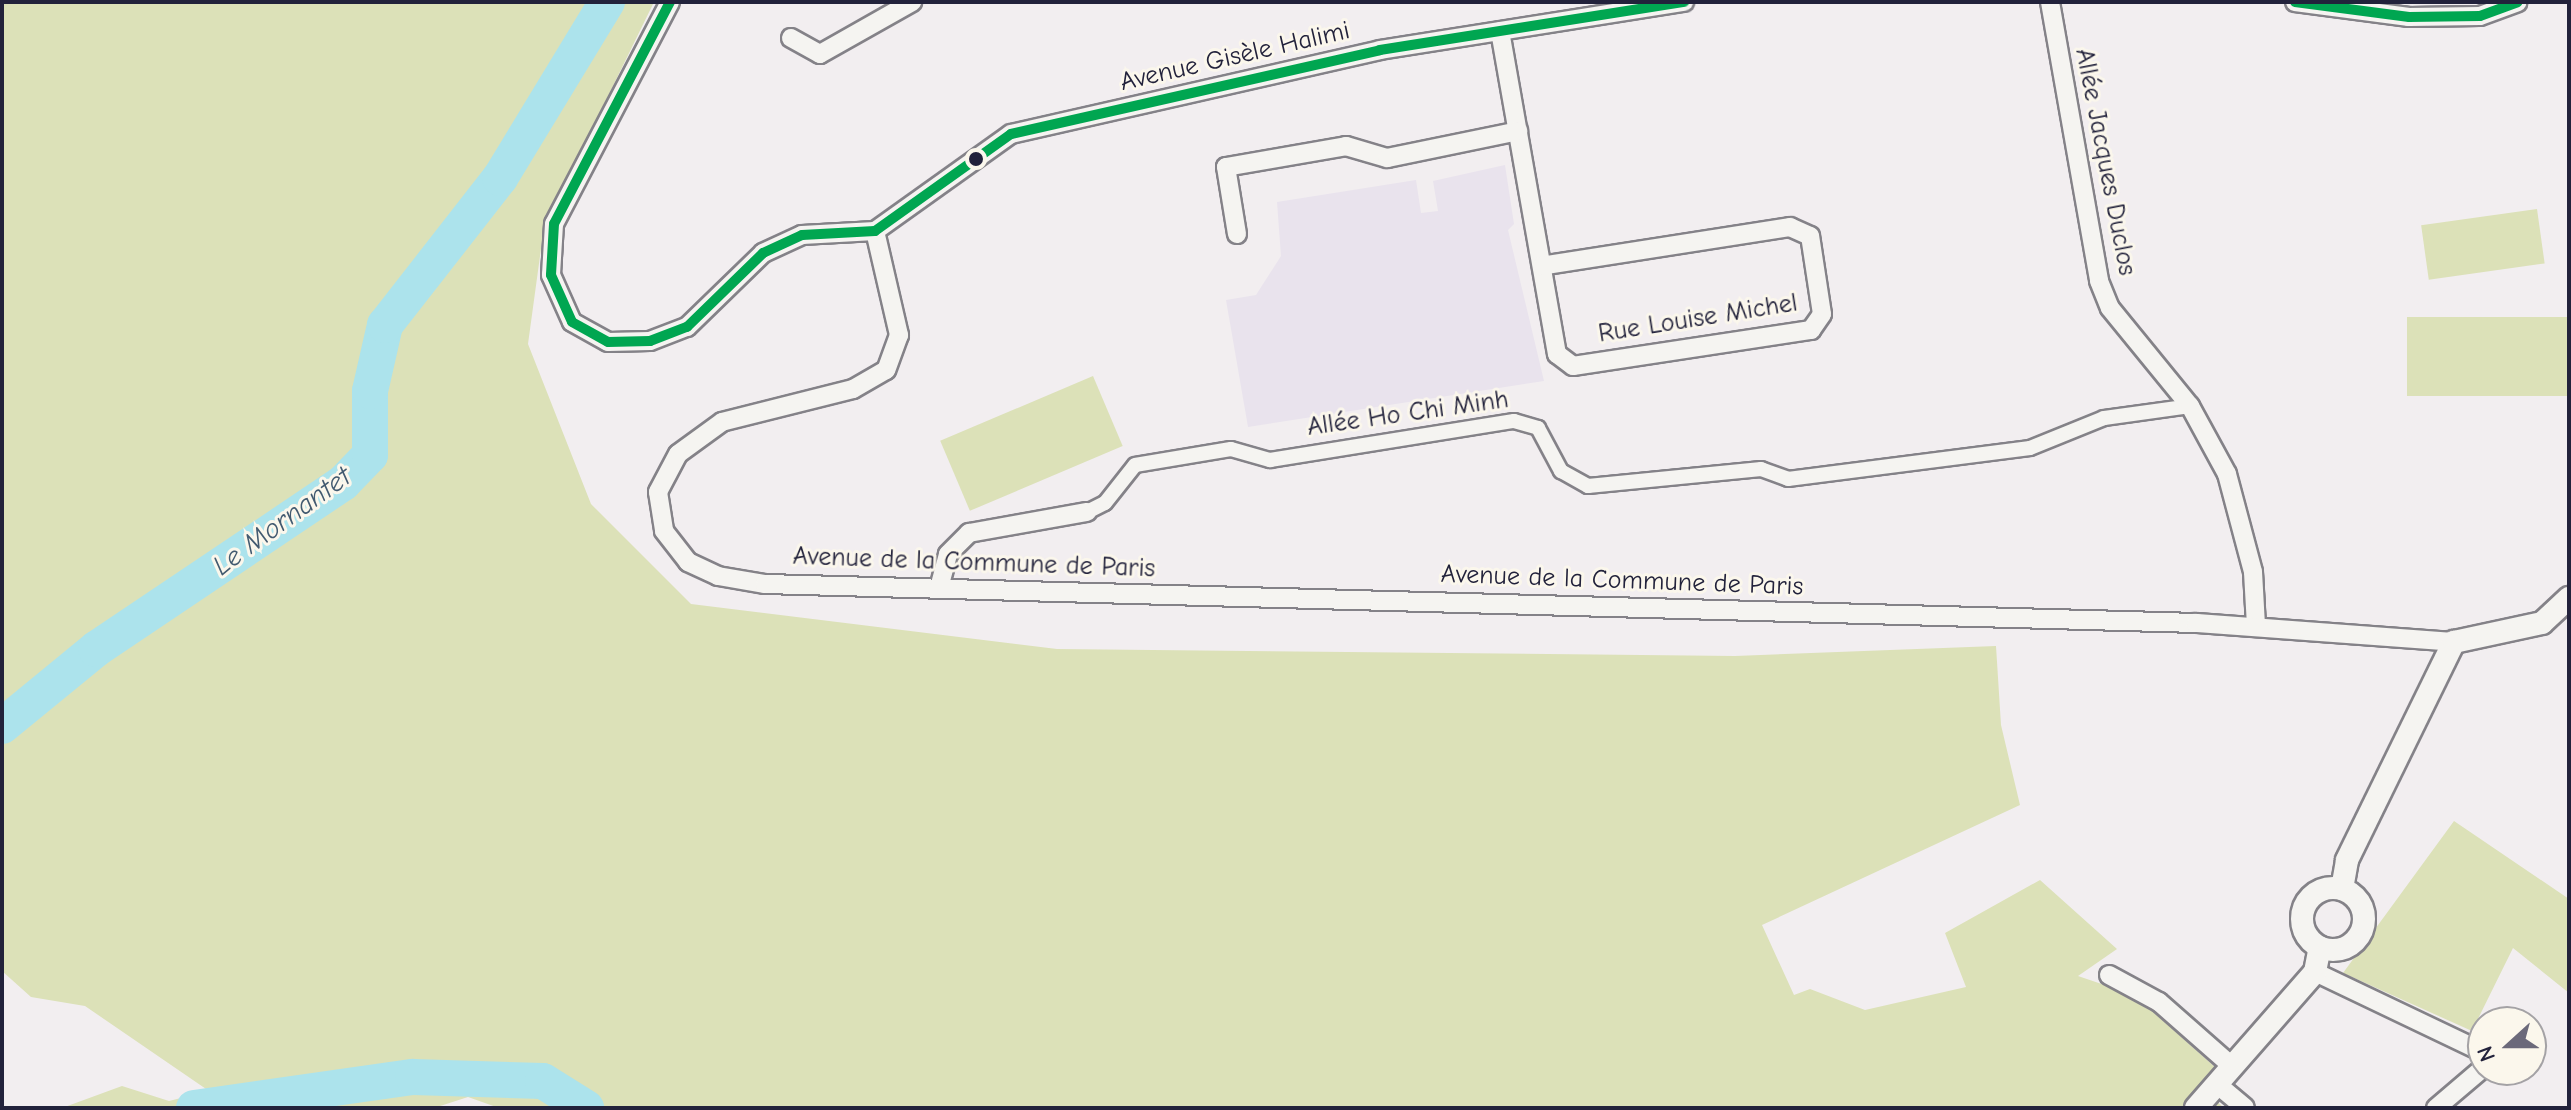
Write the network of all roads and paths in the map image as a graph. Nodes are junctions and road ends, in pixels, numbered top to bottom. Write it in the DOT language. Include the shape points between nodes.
graph roads {
  1 [pos="670,2"];
  2 [pos="912,2"];
  3 [pos="1684,2"];
  4 [pos="2050,2"];
  5 [pos="2295,2"];
  6 [pos="2518,2"];
  7 [pos="1500,31"];
  8 [pos="791,38"];
  9 [pos="1518,131"];
  10 [pos="875,231"];
  11 [pos="1237,234"];
  12 [pos="1542,266"];
  13 [pos="2190,406"];
  14 [pos="1087,512"];
  15 [pos="939,588"];
  16 [pos="2569,598"];
  17 [pos="2256,626"];
  18 [pos="2454,642"];
  19 [pos="2342,889"];
  20 [pos="2320,947"];
  21 [pos="2315,972"];
  22 [pos="2109,975"];
  23 [pos="2467,1044"];
  24 [pos="2233,1067"];
  25 [pos="2467,1082"];
  26 [pos="2218,1085"];
  27 [pos="2196,1108"];
  28 [pos="2245,1108"];
  29 [pos="2436,1108"];
  1 -- 10 [label="street" via="554,224 551,275 572,322 608,342 650,341 687,327 763,253 802,235"];
  2 -- 8 [label="street" via="820,54"];
  3 -- 7 [label="street, Avenue Gisèle Halimi"];
  4 -- 13 [label="street, Allée Jacques Duclos" via="2099,281 2110,308"];
  5 -- 6 [label="street" via="2409,17 2480,16"];
  7 -- 9 [label="street, Rue Louise Michel"];
  7 -- 10 [label="street, Avenue Gisèle Halimi" via="1380,50 1011,134"];
  9 -- 11 [label="street" via="1387,158 1346,146 1226,167"];
  9 -- 12 [label="street, Rue Louise Michel"];
  10 -- 15 [label="street, Avenue de la Commune de Paris" via="899,335 886,370 853,389 722,422 678,454 658,492 664,531 688,562 718,576"];
  12 -- 12 [label="street, Rue Louise Michel" via="1557,354 1573,366 1811,330 1822,314 1810,236 1790,227"];
  13 -- 14 [label="street, Allée Ho Chi Minh" via="2104,418 2030,448 1959,458 1788,479 1761,469 1588,486 1571,483 1538,428 1514,421 1270,460 1231,449 1135,465 1105,503"];
  13 -- 17 [label="street, Allée Jacques Duclos" via="2227,474 2253,572"];
  14 -- 15 [label="street, Allée Ho Chi Minh" via="969,533 948,554"];
  15 -- 17 [label="street, Avenue de la Commune de Paris"];
  16 -- 18 [label="street" via="2542,623"];
  17 -- 18 [label="street, Avenue de la Commune de Paris"];
  18 -- 19 [label="street" via="2347,860"];
  19 -- 20 [label="street" via="2321,890 2305,905 2304,930"];
  19 -- 20 [label="street" via="2360,903 2363,928 2342,948"];
  20 -- 21 [label="street"];
  21 -- 23 [label="street"];
  21 -- 24 [label="street"];
  22 -- 24 [label="street" via="2159,1002"];
  24 -- 26 [label="street"];
  25 -- 29 [label="street"];
  26 -- 27 [label="street"];
  26 -- 28 [label="street"];
}
